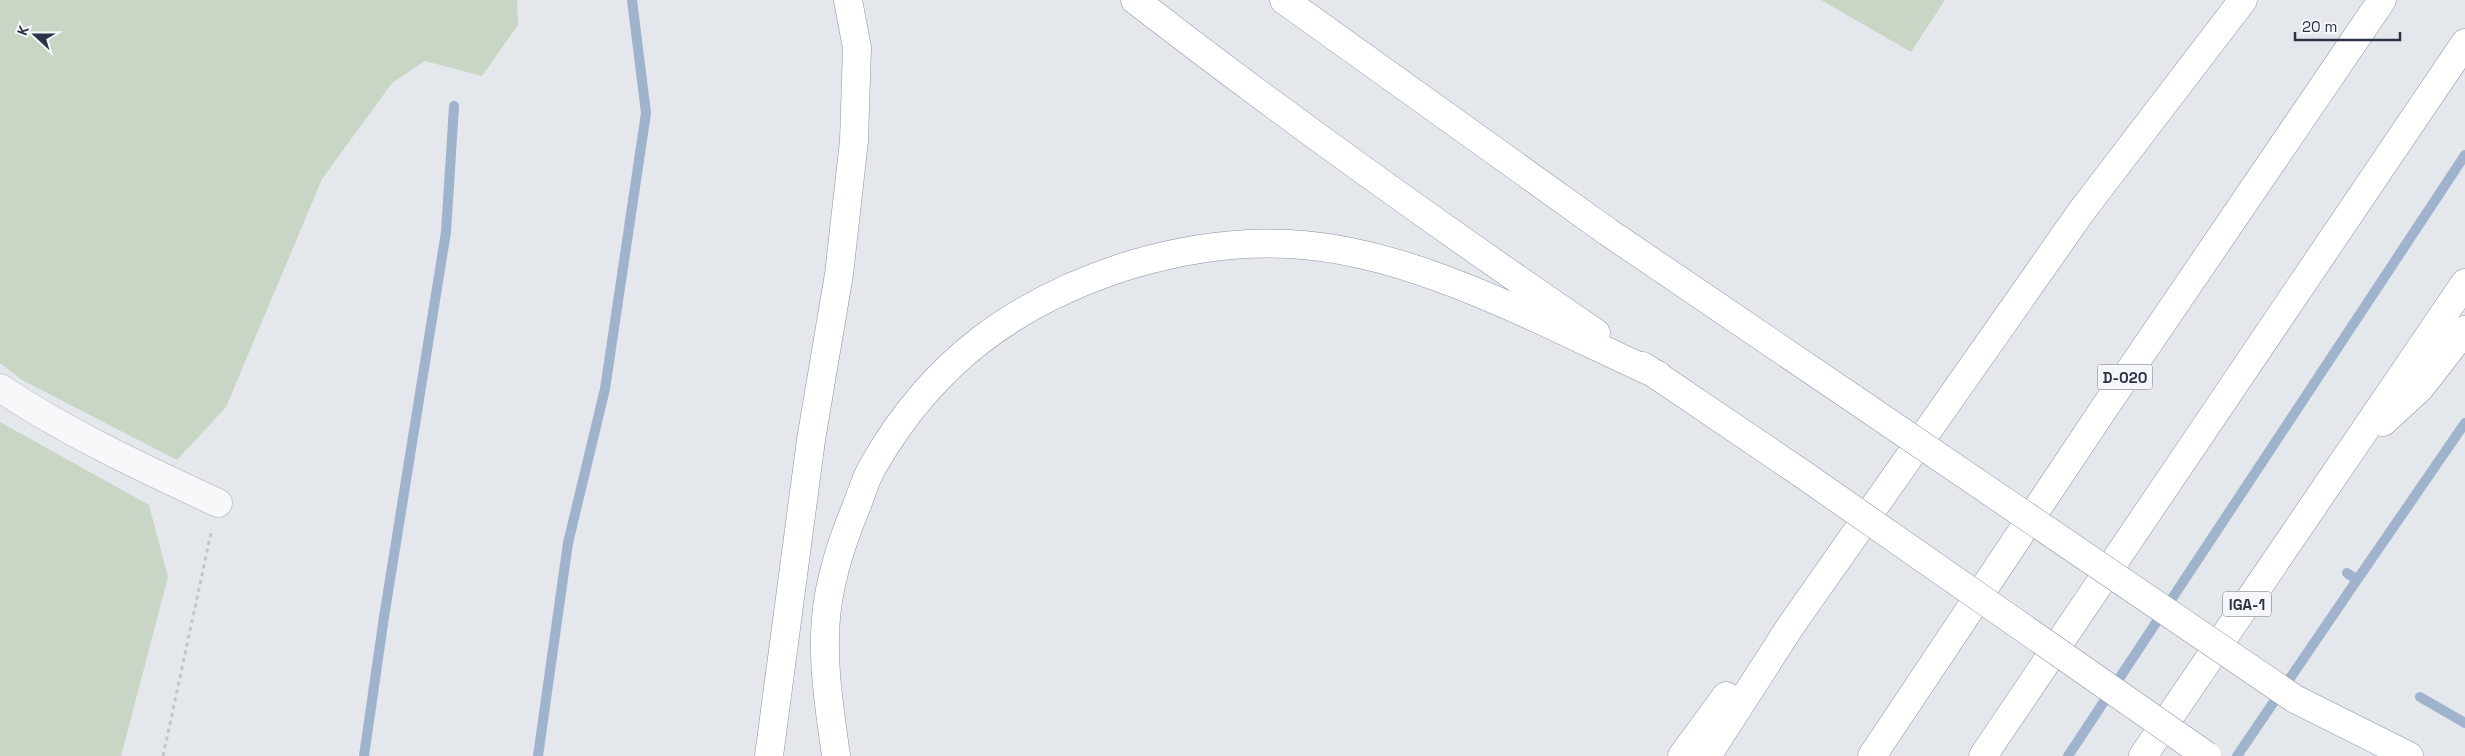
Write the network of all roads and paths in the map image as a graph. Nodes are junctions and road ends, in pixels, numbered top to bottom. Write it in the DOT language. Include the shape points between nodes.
graph roads {
  1 [pos="848,0"];
  2 [pos="1135,0"];
  3 [pos="1284,0"];
  4 [pos="2242,0"];
  5 [pos="2382,0"];
  6 [pos="2465,43"];
  7 [pos="2465,283"];
  8 [pos="2465,330"];
  9 [pos="1658,376"];
  10 [pos="0,388"];
  11 [pos="2350,451"];
  12 [pos="218,503"];
  13 [pos="1790,627"];
  14 [pos="2295,699"];
  15 [pos="163,756"];
  16 [pos="769,756"];
  17 [pos="836,756"];
  18 [pos="1682,756"];
  19 [pos="1707,756"];
  20 [pos="1872,756"];
  21 [pos="1983,756"];
  22 [pos="2143,756"];
  23 [pos="2208,756"];
  24 [pos="2374,756"];
  25 [pos="2408,756"];
  1 -- 16 [label="highway" via="857,48 854,141 839,274 811,440"];
  2 -- 9 [label="highway" via="1230,74 1489,260"];
  3 -- 14 [label="highway, bridge" via="1608,232"];
  4 -- 13 [label="highway" via="2080,212"];
  5 -- 20 [label="highway, D-020" via="2097,418"];
  6 -- 21 [label="highway"];
  7 -- 11 [label="highway, IGA-1"];
  8 -- 11 [label="highway" via="2420,388"];
  9 -- 17 [label="highway" via="1448,281 1377,258 1330,249 1289,244 1204,248 1162,255 1075,283 1001,324 948,367 914,405 872,467 843,541 828,601 826,686"];
  9 -- 23 [label="highway, bridge"];
  10 -- 12 [label="street" via="122,459"];
  11 -- 22 [label="highway, IGA-1"];
  12 -- 15 [label="path"];
  13 -- 18 [label="highway" via="1733,687"];
  13 -- 19 [label="highway"];
  14 -- 24 [label="highway"];
  14 -- 25 [label="highway"];
}
